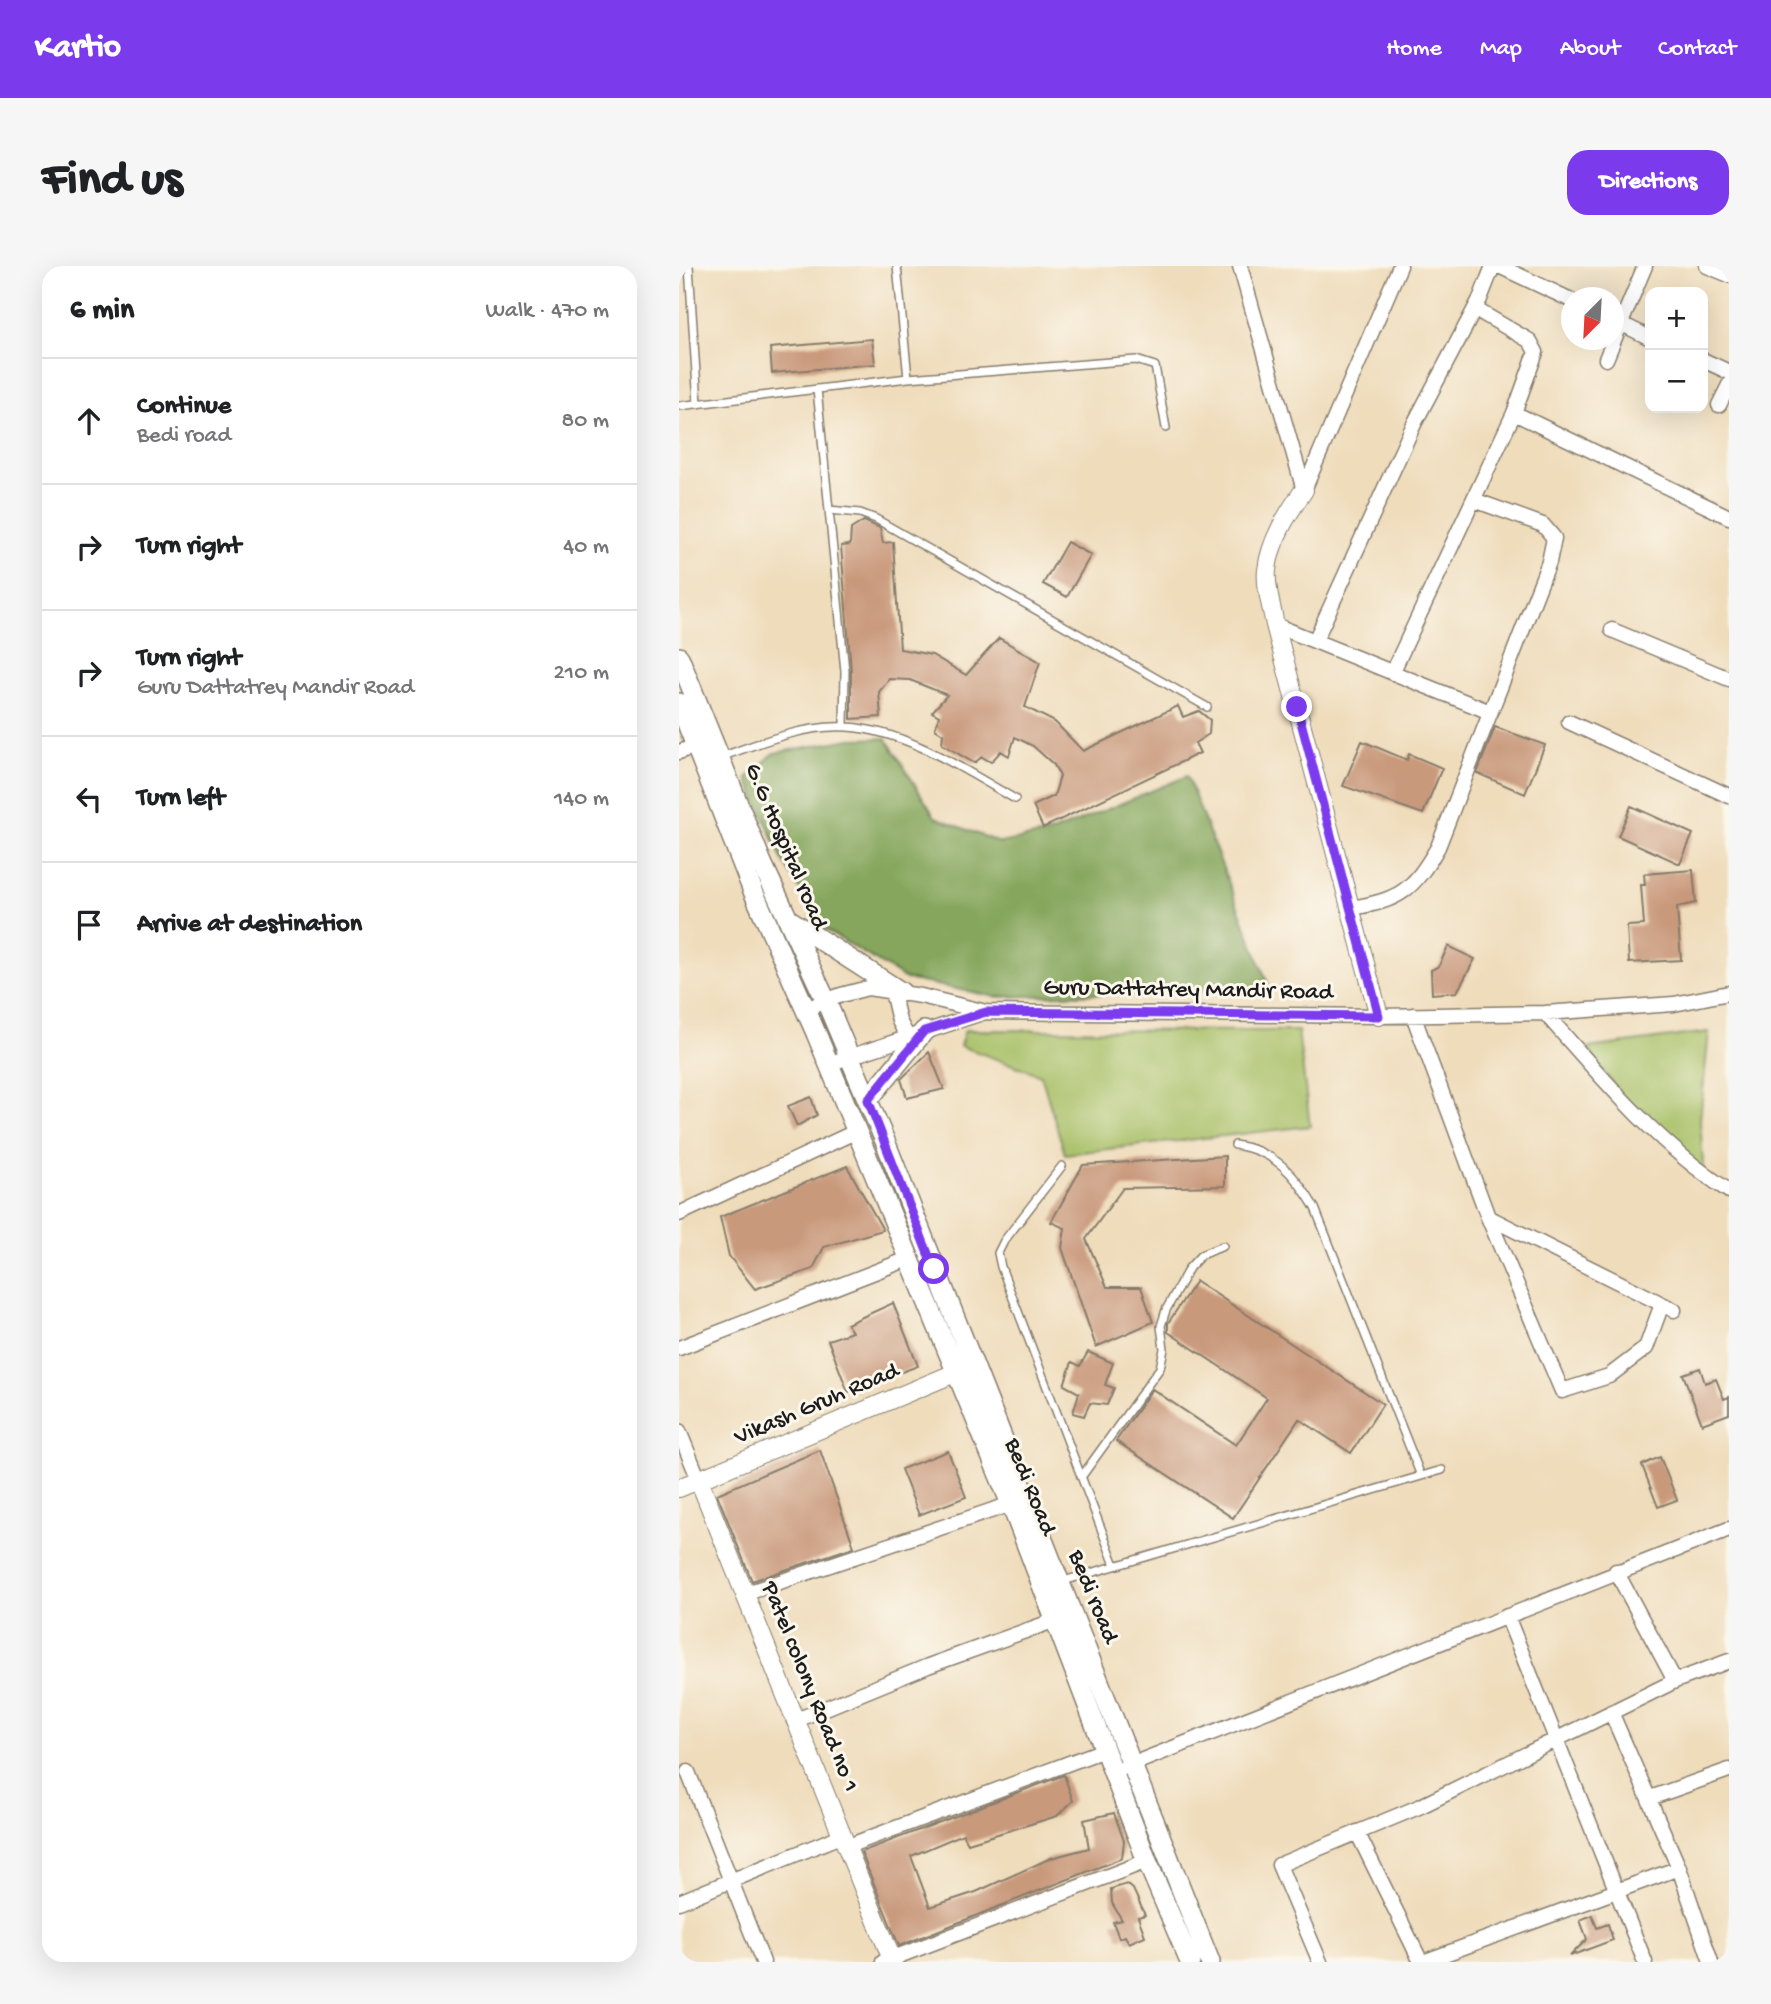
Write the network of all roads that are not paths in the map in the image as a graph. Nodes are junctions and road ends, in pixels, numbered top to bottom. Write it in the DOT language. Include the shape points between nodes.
graph roads {
  1 [pos="689,266"];
  2 [pos="897,266"];
  3 [pos="1240,266"];
  4 [pos="1400,266"];
  5 [pos="1493,266"];
  6 [pos="1499,266"];
  7 [pos="1645,266"];
  8 [pos="1707,266"];
  9 [pos="1729,275"];
  10 [pos="1561,295"];
  11 [pos="1624,308"];
  12 [pos="1475,309"];
  13 [pos="1624,325"];
  14 [pos="1645,336"];
  15 [pos="1609,350"];
  16 [pos="1606,359"];
  17 [pos="1708,362"];
  18 [pos="1729,372"];
  19 [pos="908,377"];
  20 [pos="1729,385"];
  21 [pos="817,389"];
  22 [pos="698,404"];
  23 [pos="1719,405"];
  24 [pos="679,406"];
  25 [pos="1514,413"];
  26 [pos="1167,428"];
  27 [pos="1304,490"];
  28 [pos="1474,500"];
  29 [pos="829,510"];
  30 [pos="1729,517"];
  31 [pos="1275,625"];
  32 [pos="1612,630"];
  33 [pos="1315,641"];
  34 [pos="679,657"];
  35 [pos="1392,673"];
  36 [pos="1729,678"];
  37 [pos="679,703"];
  38 [pos="1207,707"];
  39 [pos="1490,712"];
  40 [pos="1569,722"];
  41 [pos="844,726"];
  42 [pos="687,749"];
  43 [pos="720,757"];
  44 [pos="1729,796"];
  45 [pos="1015,799"];
  46 [pos="1350,908"];
  47 [pos="787,918"];
  48 [pos="896,991"];
  49 [pos="1727,995"];
  50 [pos="826,1001"];
  51 [pos="806,1009"];
  52 [pos="986,1012"];
  53 [pos="1545,1013"];
  54 [pos="1413,1015"];
  55 [pos="1379,1016"];
  56 [pos="816,1033"];
  57 [pos="916,1034"];
  58 [pos="849,1056"];
  59 [pos="828,1064"];
  60 [pos="868,1100"];
  61 [pos="857,1131"];
  62 [pos="1234,1145"];
  63 [pos="1062,1166"];
  64 [pos="1729,1191"];
  65 [pos="679,1214"];
  66 [pos="1488,1217"];
  67 [pos="1223,1246"];
  68 [pos="908,1259"];
  69 [pos="679,1348"];
  70 [pos="974,1365"];
  71 [pos="955,1373"];
  72 [pos="679,1431"];
  73 [pos="1442,1470"];
  74 [pos="1081,1476"];
  75 [pos="1421,1476"];
  76 [pos="699,1480"];
  77 [pos="679,1488"];
  78 [pos="1011,1504"];
  79 [pos="1729,1529"];
  80 [pos="1115,1565"];
  81 [pos="1616,1572"];
  82 [pos="1059,1582"];
  83 [pos="744,1594"];
  84 [pos="1507,1616"];
  85 [pos="1053,1621"];
  86 [pos="1729,1661"];
  87 [pos="1675,1681"];
  88 [pos="1611,1712"];
  89 [pos="794,1721"];
  90 [pos="1556,1738"];
  91 [pos="1104,1750"];
  92 [pos="1133,1764"];
  93 [pos="1729,1770"];
  94 [pos="688,1772"];
  95 [pos="1113,1772"];
  96 [pos="1650,1798"];
  97 [pos="1356,1832"];
  98 [pos="845,1840"];
  99 [pos="1146,1861"];
  100 [pos="1679,1868"];
  101 [pos="730,1881"];
  102 [pos="1617,1891"];
  103 [pos="679,1902"];
  104 [pos="1711,1960"];
  105 [pos="889,1961"];
  106 [pos="763,1962"];
  107 [pos="1190,1962"];
  108 [pos="1210,1962"];
  109 [pos="1320,1962"];
  110 [pos="1422,1962"];
  111 [pos="1645,1962"];
  112 [pos="1694,1962"];
  1 -- 22 [label="lane"];
  2 -- 19 [label="lane"];
  3 -- 27 [label="street"];
  4 -- 27 [label="street"];
  5 -- 12 [label="street"];
  6 -- 10 [label="street"];
  7 -- 11 [label="street"];
  8 -- 9 [label="street"];
  12 -- 25 [label="street" via="1529,341 1536,352"];
  12 -- 33 [label="street" via="1414,424"];
  13 -- 14 [label="street"];
  15 -- 16 [label="street"];
  17 -- 18 [label="street"];
  19 -- 21 [label="lane"];
  19 -- 26 [label="lane" via="1147,362 1159,376"];
  20 -- 23 [label="street"];
  21 -- 22 [label="lane"];
  21 -- 29 [label="lane"];
  22 -- 24 [label="lane"];
  25 -- 28 [label="street"];
  25 -- 30 [label="street"];
  27 -- 31 [label="street" via="1272,547 1266,572"];
  28 -- 35 [label="street"];
  28 -- 39 [label="street" via="1543,525 1554,538"];
  29 -- 38 [label="lane" via="876,519"];
  29 -- 41 [label="lane" via="845,671"];
  31 -- 33 [label="street"];
  31 -- 46 [label="street"];
  32 -- 36 [label="street"];
  33 -- 35 [label="street"];
  34 -- 43 [label="main road, G.G Hospital road"];
  35 -- 39 [label="street"];
  37 -- 42 [label="main road, G.G Hospital road"];
  39 -- 46 [label="street" via="1438,847 1422,873 1405,892 1383,903"];
  40 -- 44 [label="street"];
  41 -- 43 [label="lane" via="781,737"];
  41 -- 45 [label="lane" via="918,746"];
  42 -- 51 [label="main road, G.G Hospital road"];
  43 -- 47 [label="main road, G.G Hospital road"];
  46 -- 55 [label="street"];
  47 -- 48 [label="main road"];
  47 -- 50 [label="main road, G.G Hospital road"];
  48 -- 50 [label="street, Guru Dattatrey Mandir Road" via="868,988"];
  48 -- 52 [label="street, Guru Dattatrey Mandir Road"];
  48 -- 57 [label="street" via="899,1021"];
  49 -- 53 [label="street, Guru Dattatrey Mandir Road" via="1674,1004"];
  50 -- 51 [label="street, Guru Dattatrey Mandir Road"];
  50 -- 58 [label="main road, G.G Hospital road"];
  51 -- 56 [label="main road, G.G Hospital road"];
  52 -- 55 [label="street, Guru Dattatrey Mandir Road"];
  52 -- 57 [label="street, Guru Dattatrey Mandir Road"];
  53 -- 54 [label="street, Guru Dattatrey Mandir Road"];
  53 -- 64 [label="street" via="1634,1111 1696,1168"];
  54 -- 55 [label="street, Guru Dattatrey Mandir Road"];
  54 -- 66 [label="street"];
  56 -- 59 [label="main road, Bedi Road"];
  57 -- 58 [label="street, Guru Dattatrey Mandir Road"];
  57 -- 60 [label="main road"];
  58 -- 59 [label="street, Guru Dattatrey Mandir Road"];
  58 -- 60 [label="main road, Bedi road"];
  59 -- 61 [label="main road, Bedi Road"];
  60 -- 70 [label="main road, Bedi road"];
  61 -- 65 [label="street"];
  61 -- 68 [label="main road, Bedi Road"];
  62 -- 75 [label="lane" via="1281,1163 1315,1208"];
  63 -- 74 [label="lane" via="998,1253"];
  66 -- 66 [label="street" via="1562,1391 1609,1376 1646,1348 1668,1307"];
  67 -- 74 [label="lane" via="1201,1255 1180,1282 1161,1326 1164,1349 1160,1368"];
  68 -- 69 [label="street"];
  68 -- 71 [label="main road, Bedi Road"];
  70 -- 71 [label="street, Vikash Gruh Road"];
  70 -- 82 [label="main road, Bedi road"];
  71 -- 76 [label="street, Vikash Gruh Road"];
  71 -- 78 [label="main road, Bedi Road"];
  72 -- 76 [label="street, Patel colony Road no 1"];
  73 -- 75 [label="lane"];
  74 -- 80 [label="lane"];
  75 -- 80 [label="lane"];
  76 -- 77 [label="street, Vikash Gruh Road"];
  76 -- 83 [label="street, Patel colony Road no 1"];
  78 -- 83 [label="street"];
  78 -- 85 [label="main road, Bedi Road"];
  79 -- 81 [label="street"];
  80 -- 82 [label="lane"];
  81 -- 84 [label="street"];
  81 -- 87 [label="street"];
  82 -- 92 [label="main road, Bedi road"];
  83 -- 89 [label="street, Patel colony Road no 1"];
  84 -- 90 [label="street"];
  84 -- 92 [label="street"];
  85 -- 89 [label="street"];
  85 -- 91 [label="main road, Bedi Road"];
  86 -- 87 [label="street"];
  87 -- 88 [label="street"];
  88 -- 90 [label="street"];
  88 -- 96 [label="street"];
  89 -- 98 [label="street, Patel colony Road no 1"];
  90 -- 97 [label="street" via="1421,1806"];
  90 -- 102 [label="street"];
  91 -- 95 [label="main road, Bedi Road"];
  91 -- 98 [label="street"];
  92 -- 95 [label="street"];
  92 -- 108 [label="main road, Bedi road"];
  93 -- 96 [label="street"];
  94 -- 101 [label="street"];
  95 -- 99 [label="main road, Bedi Road"];
  96 -- 100 [label="street"];
  97 -- 109 [label="street" via="1279,1865"];
  97 -- 110 [label="street"];
  98 -- 101 [label="street"];
  98 -- 105 [label="street, Patel colony Road no 1"];
  99 -- 105 [label="street"];
  99 -- 107 [label="main road, Bedi Road"];
  100 -- 102 [label="street"];
  100 -- 104 [label="street"];
  101 -- 103 [label="street"];
  101 -- 106 [label="street"];
  102 -- 110 [label="street"];
  102 -- 111 [label="street"];
  104 -- 112 [label="street"];
}
